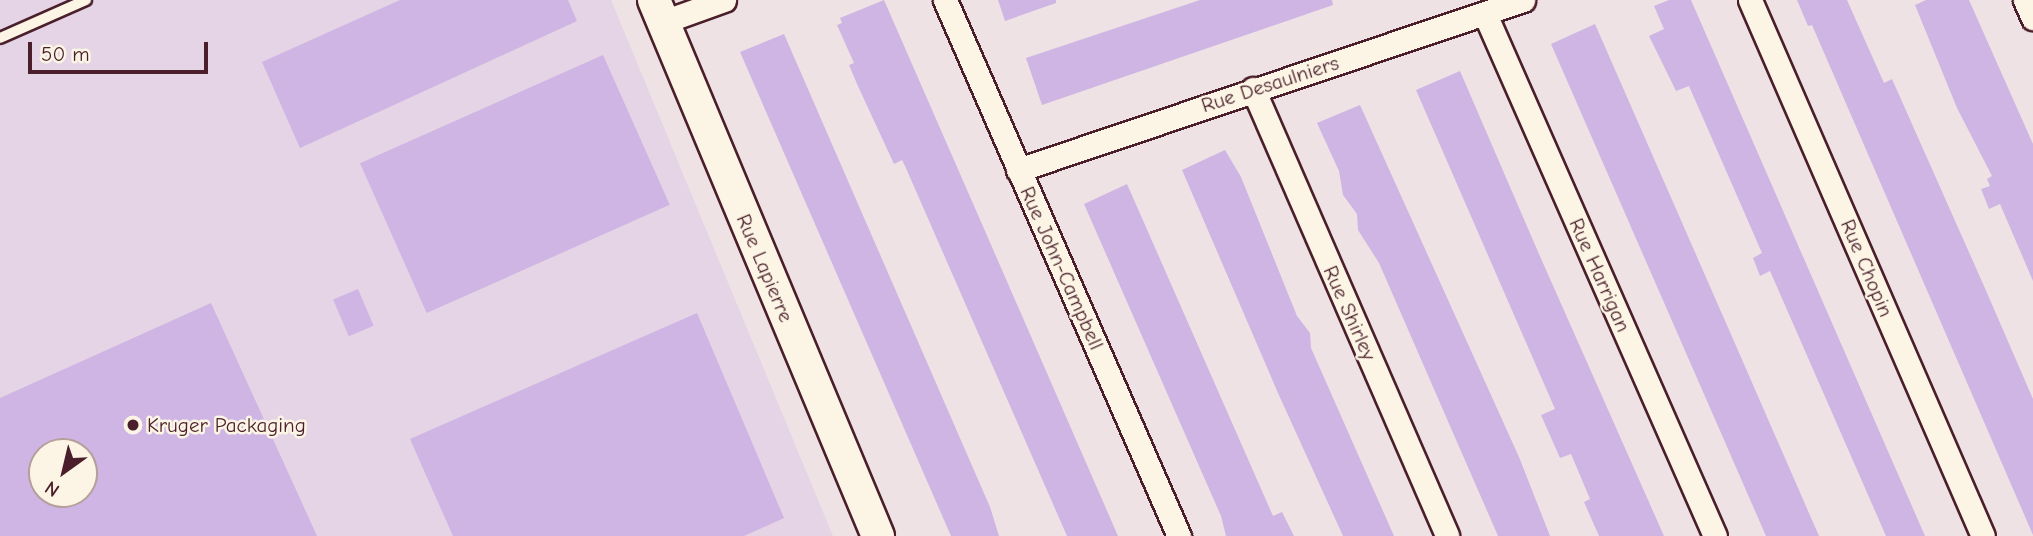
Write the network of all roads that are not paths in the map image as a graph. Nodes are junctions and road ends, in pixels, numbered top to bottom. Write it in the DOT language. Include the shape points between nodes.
graph roads {
  1 [pos="86,0"];
  2 [pos="724,0"];
  3 [pos="946,0"];
  4 [pos="1523,0"];
  5 [pos="1750,0"];
  6 [pos="2025,0"];
  7 [pos="658,11"];
  8 [pos="1485,14"];
  9 [pos="2033,18"];
  10 [pos="0,38"];
  11 [pos="1252,89"];
  12 [pos="1018,170"];
  13 [pos="878,536"];
  14 [pos="1179,536"];
  15 [pos="1447,536"];
  16 [pos="1714,536"];
  17 [pos="1983,536"];
  1 -- 10 [label="lane"];
  2 -- 7 [label="street"];
  3 -- 12 [label="street, Rue John-Campbell"];
  4 -- 8 [label="street, Rue Desaulniers"];
  5 -- 17 [label="street, Rue Chopin"];
  6 -- 9 [label="street"];
  7 -- 13 [label="street, Rue Lapierre"];
  8 -- 11 [label="street, Rue Desaulniers"];
  8 -- 16 [label="street, Rue Harrigan"];
  11 -- 12 [label="street, Rue Desaulniers"];
  11 -- 15 [label="street, Rue Shirley"];
  12 -- 14 [label="street, Rue John-Campbell"];
}
